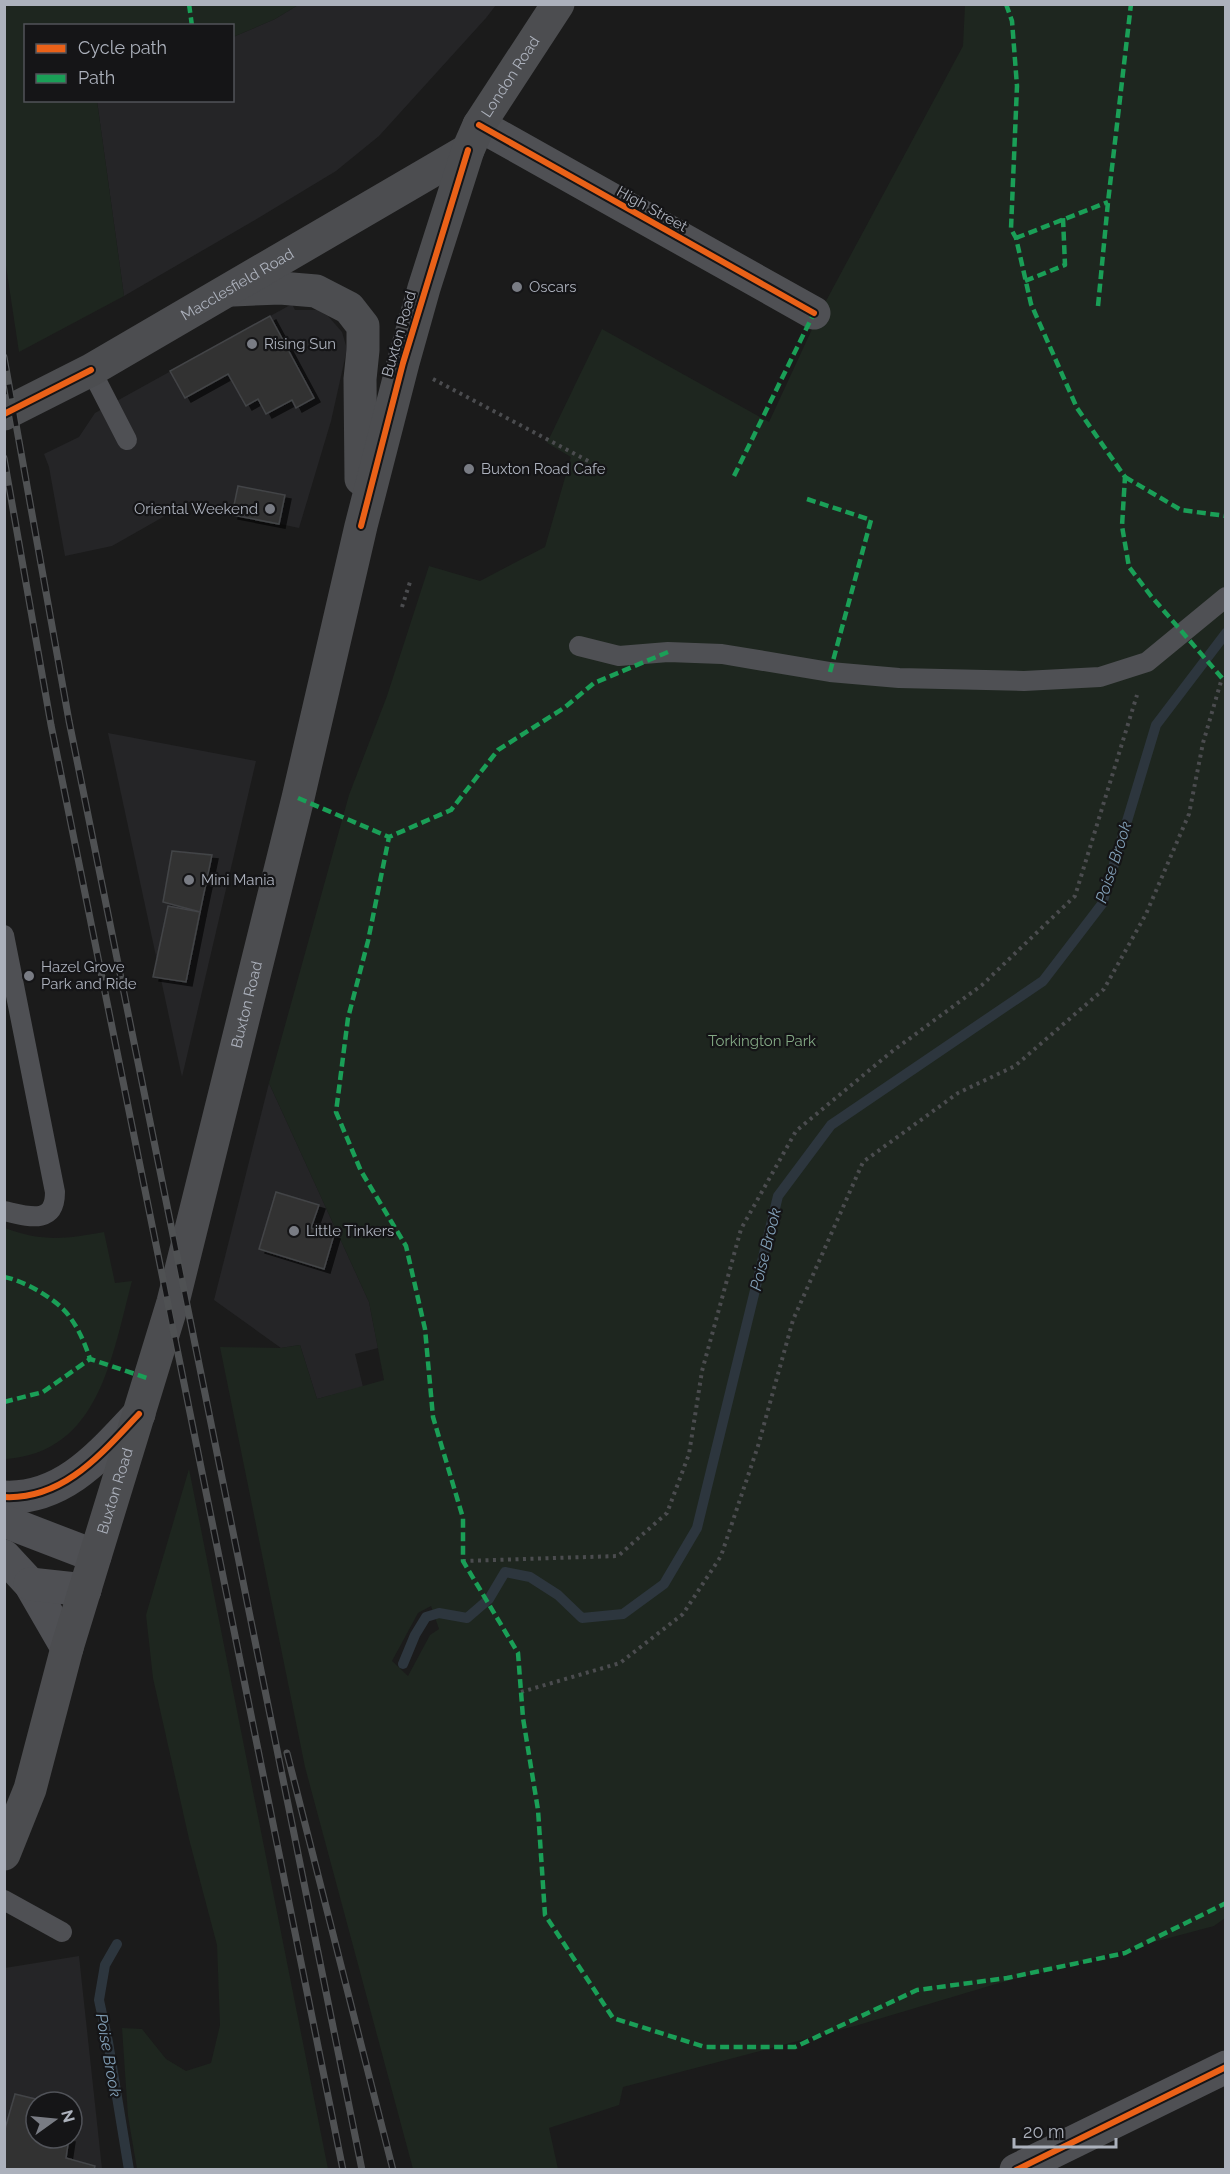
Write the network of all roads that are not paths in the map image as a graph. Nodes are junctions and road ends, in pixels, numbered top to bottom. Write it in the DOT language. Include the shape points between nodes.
graph roads {
  1 [pos="558,4"];
  2 [pos="474,138"];
  3 [pos="228,290"];
  4 [pos="814,313"];
  5 [pos="91,370"];
  6 [pos="4,414"];
  7 [pos="127,440"];
  8 [pos="361,526"];
  9 [pos="1226,597"];
  10 [pos="579,646"];
  11 [pos="4,935"];
  12 [pos="4,1211"];
  13 [pos="139,1414"];
  14 [pos="4,1497"];
  15 [pos="4,1521"];
  16 [pos="4,1556"];
  17 [pos="94,1556"];
  18 [pos="30,1584"];
  19 [pos="85,1590"];
  20 [pos="68,1648"];
  21 [pos="4,1854"];
  22 [pos="4,1900"];
  23 [pos="62,1932"];
  24 [pos="1226,2067"];
  25 [pos="1016,2169"];
  1 -- 2 [label="highway, London Road"];
  2 -- 3 [label="highway, Macclesfield Road"];
  2 -- 4 [label="street, High Street"];
  2 -- 8 [label="highway, Buxton Road" via="403,363"];
  3 -- 5 [label="highway, Macclesfield Road"];
  3 -- 8 [label="highway" via="316,291 349,308 363,326"];
  5 -- 6 [label="highway, Macclesfield Road"];
  5 -- 7 [label="lane"];
  8 -- 13 [label="highway, Buxton Road" via="173,1302"];
  9 -- 10 [label="lane" via="1147,662 1100,677 1024,681 899,678 830,672 722,654 668,652 619,656"];
  11 -- 12 [label="lane" via="55,1192 55,1203 42,1216"];
  13 -- 14 [label="street" via="92,1464 56,1488 19,1498"];
  13 -- 17 [label="highway, Buxton Road"];
  15 -- 17 [label="street"];
  16 -- 18 [label="street"];
  17 -- 19 [label="highway, Buxton Road"];
  18 -- 19 [label="street"];
  18 -- 20 [label="street"];
  19 -- 20 [label="highway, Buxton Road"];
  20 -- 21 [label="highway, Buxton Road" via="30,1789"];
  22 -- 23 [label="lane"];
  24 -- 25 [label="street"];
}
